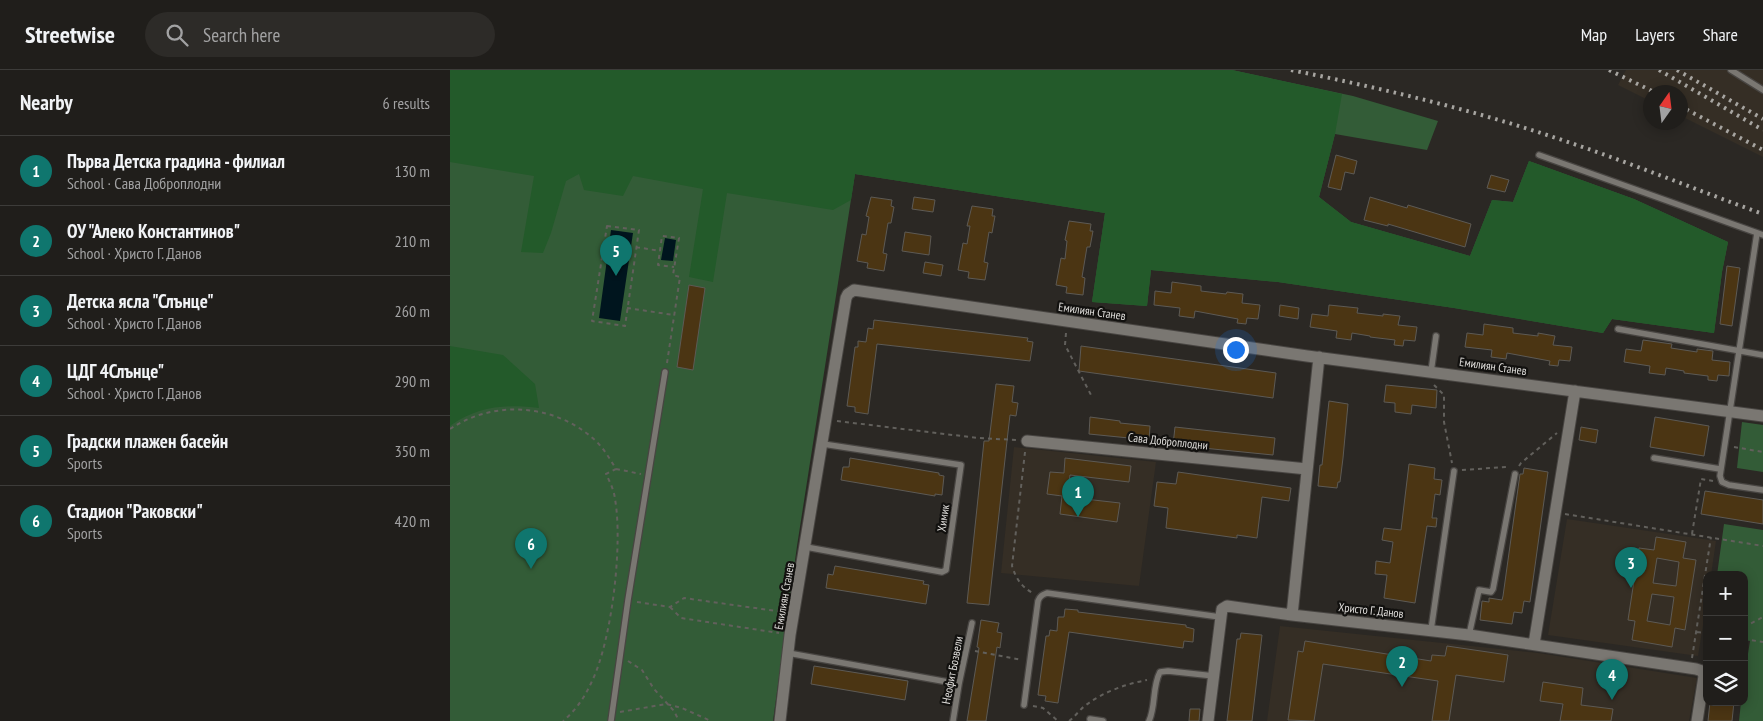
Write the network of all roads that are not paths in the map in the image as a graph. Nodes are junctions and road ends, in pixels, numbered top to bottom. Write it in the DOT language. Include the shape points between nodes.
graph roads {
  1 [pos="1731,70"];
  2 [pos="1763,90"];
  3 [pos="1539,155"];
  4 [pos="1760,234"];
  5 [pos="1618,329"];
  6 [pos="1436,336"];
  7 [pos="1738,352"];
  8 [pos="1763,356"];
  9 [pos="1320,357"];
  10 [pos="1426,371"];
  11 [pos="665,372"];
  12 [pos="1575,391"];
  13 [pos="1730,412"];
  14 [pos="1763,416"];
  15 [pos="1027,441"];
  16 [pos="823,444"];
  17 [pos="1654,458"];
  18 [pos="1307,469"];
  19 [pos="1720,469"];
  20 [pos="1454,471"];
  21 [pos="1516,474"];
  22 [pos="1763,490"];
  23 [pos="806,547"];
  24 [pos="1292,615"];
  25 [pos="1220,617"];
  26 [pos="972,623"];
  27 [pos="1431,630"];
  28 [pos="1469,634"];
  29 [pos="1534,644"];
  30 [pos="788,653"];
  31 [pos="1214,676"];
  32 [pos="958,684"];
  33 [pos="1024,705"];
  34 [pos="1090,719"];
  35 [pos="611,721"];
  36 [pos="780,721"];
  37 [pos="953,721"];
  38 [pos="1103,721"];
  39 [pos="1149,721"];
  40 [pos="1208,721"];
  41 [pos="1697,721"];
  1 -- 2 [label="lane"];
  3 -- 4 [label="lane"];
  4 -- 7 [label="lane"];
  5 -- 7 [label="lane"];
  6 -- 10 [label="lane"];
  7 -- 8 [label="lane"];
  7 -- 13 [label="lane"];
  9 -- 10 [label="street, Емилиян Станев"];
  9 -- 16 [label="street, Емилиян Станев" via="854,290 846,298"];
  9 -- 18 [label="street"];
  10 -- 12 [label="street, Емилиян Станев"];
  11 -- 35 [label="lane"];
  12 -- 13 [label="street, Емилиян Станев"];
  12 -- 29 [label="street"];
  13 -- 14 [label="street, Емилиян Станев"];
  13 -- 19 [label="lane"];
  15 -- 18 [label="street, Сава Доброплодни"];
  16 -- 23 [label="street, Емилиян Станев"];
  16 -- 23 [label="lane, Химик" via="961,465 946,570 942,572"];
  17 -- 19 [label="lane"];
  18 -- 24 [label="street"];
  19 -- 22 [label="lane" via="1722,482"];
  20 -- 27 [label="lane"];
  21 -- 28 [label="lane" via="1493,589 1491,592 1479,590"];
  23 -- 30 [label="street, Емилиян Станев"];
  24 -- 25 [label="street, Христо Г. Данов" via="1227,606 1222,609"];
  24 -- 27 [label="street, Христо Г. Данов"];
  25 -- 31 [label="street"];
  25 -- 33 [label="lane" via="1047,593 1040,596"];
  26 -- 32 [label="lane, Неофит Бозвели"];
  27 -- 28 [label="street, Христо Г. Данов"];
  28 -- 29 [label="street, Христо Г. Данов"];
  29 -- 41 [label="street, Христо Г. Данов" via="1702,671"];
  30 -- 32 [label="lane"];
  30 -- 36 [label="street, Емилиян Станев"];
  31 -- 39 [label="lane" via="1160,672"];
  31 -- 40 [label="street"];
  32 -- 37 [label="lane, Неофит Бозвели"];
  34 -- 38 [label="lane"];
}
